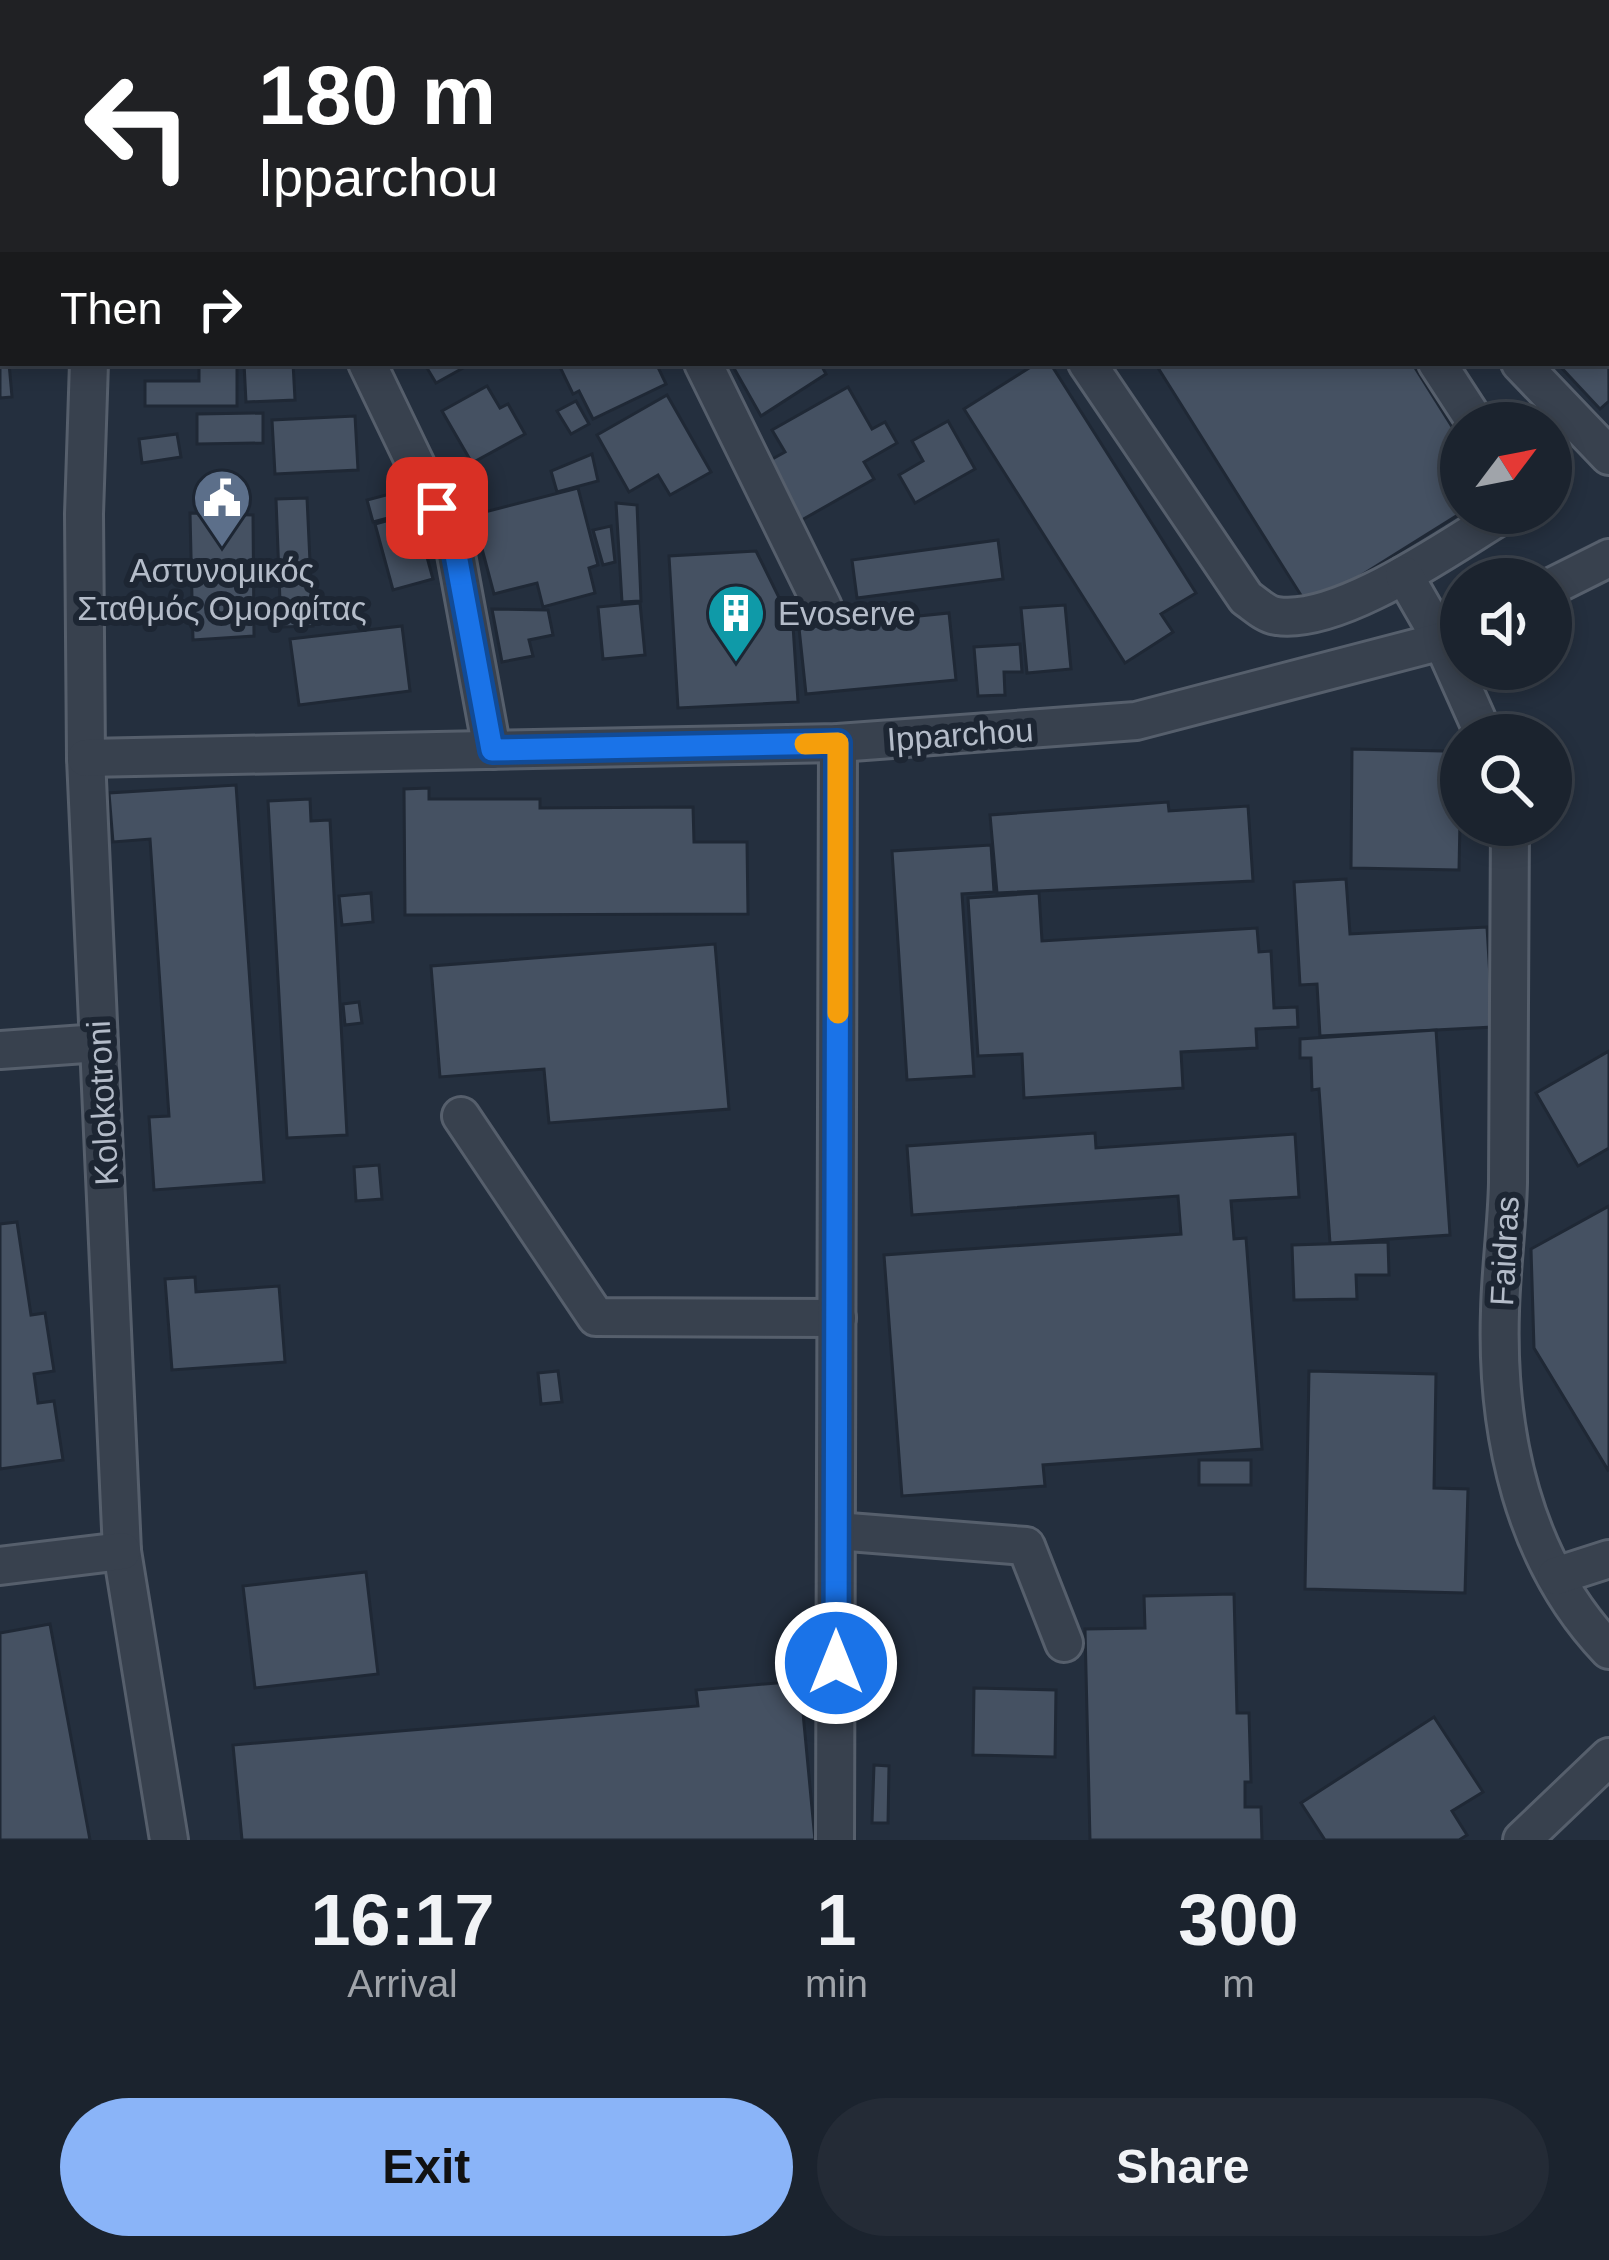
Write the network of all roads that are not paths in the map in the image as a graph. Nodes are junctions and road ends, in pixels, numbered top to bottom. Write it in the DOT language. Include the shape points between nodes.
graph roads {
  1 [pos="88,366"];
  2 [pos="368,366"];
  3 [pos="704,366"];
  4 [pos="1089,366"];
  5 [pos="1439,366"];
  6 [pos="1523,366"];
  7 [pos="1462,402"];
  8 [pos="1609,456"];
  9 [pos="1471,534"];
  10 [pos="1609,558"];
  11 [pos="1404,575"];
  12 [pos="1572,576"];
  13 [pos="823,607"];
  14 [pos="1440,621"];
  15 [pos="1440,639"];
  16 [pos="838,743"];
  17 [pos="492,750"];
  18 [pos="86,758"];
  19 [pos="1510,846"];
  20 [pos="99,1043"];
  21 [pos="0,1050"];
  22 [pos="461,1116"];
  23 [pos="837,1318"];
  24 [pos="836,1531"];
  25 [pos="122,1551"];
  26 [pos="1607,1555"];
  27 [pos="0,1566"];
  28 [pos="1556,1576"];
  29 [pos="1064,1643"];
  30 [pos="1609,1650"];
  31 [pos="1609,1757"];
  32 [pos="170,1840"];
  33 [pos="836,1840"];
  34 [pos="1522,1840"];
  1 -- 18 [label="street, Kolokotroni"];
  2 -- 17 [label="street" via="454,544"];
  3 -- 13 [label="street"];
  4 -- 11 [label="street" via="1246,598 1273,616 1318,615"];
  5 -- 7 [label="street"];
  6 -- 8 [label="street"];
  9 -- 11 [label="street"];
  10 -- 12 [label="street"];
  11 -- 14 [label="street"];
  15 -- 16 [label="street, Ipparchou" via="1136,721"];
  16 -- 17 [label="street, Ipparchou"];
  16 -- 23 [label="street"];
  17 -- 18 [label="street, Ipparchou"];
  18 -- 20 [label="street, Kolokotroni"];
  19 -- 28 [label="street, Faidras" via="1503,1426 1532,1529"];
  20 -- 21 [label="street"];
  20 -- 25 [label="street, Kolokotroni"];
  22 -- 23 [label="street" via="596,1317"];
  23 -- 24 [label="street"];
  24 -- 29 [label="street" via="1026,1546"];
  24 -- 33 [label="street"];
  25 -- 27 [label="street"];
  25 -- 32 [label="street, Kolokotroni"];
  26 -- 28 [label="street"];
  28 -- 30 [label="street, Faidras" via="1580,1620"];
  31 -- 34 [label="street"];
}
